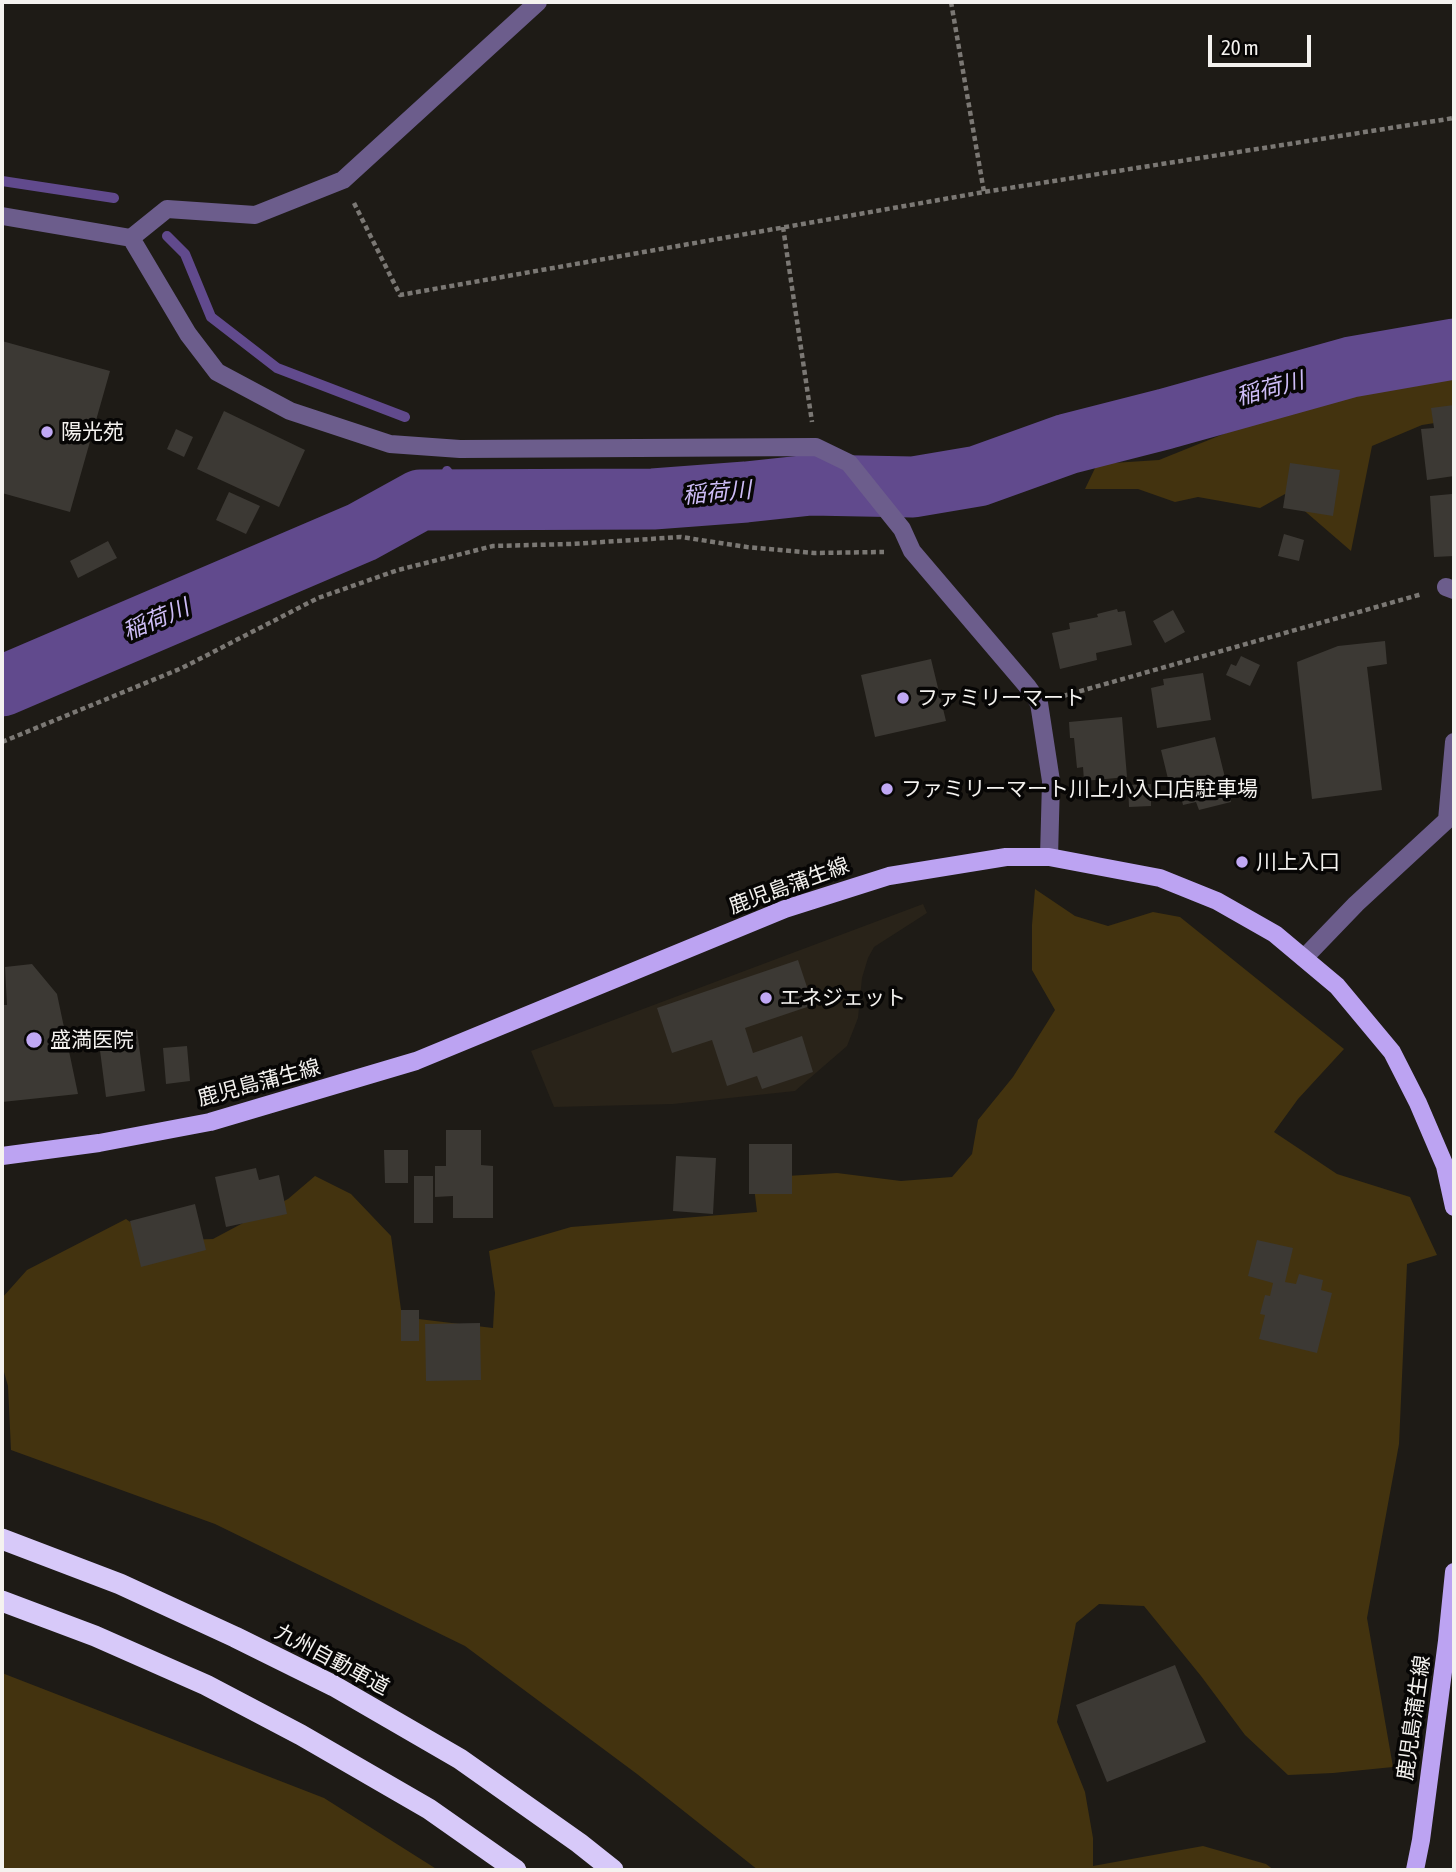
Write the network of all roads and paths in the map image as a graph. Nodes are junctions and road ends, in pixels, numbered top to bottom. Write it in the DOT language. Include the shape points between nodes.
graph roads {
  1 [pos="538,2"];
  2 [pos="951,2"];
  3 [pos="1454,118"];
  4 [pos="343,180"];
  5 [pos="984,192"];
  6 [pos="2,216"];
  7 [pos="783,227"];
  8 [pos="131,238"];
  9 [pos="816,447"];
  10 [pos="912,551"];
  11 [pos="1450,589"];
  12 [pos="1039,703"];
  13 [pos="2,743"];
  14 [pos="1454,743"];
  15 [pos="1049,857"];
  16 [pos="1304,958"];
  17 [pos="2,1156"];
  18 [pos="1454,1207"];
  19 [pos="2,1539"];
  20 [pos="1454,1572"];
  21 [pos="2,1601"];
  22 [pos="516,1870"];
  23 [pos="613,1870"];
  24 [pos="1415,1870"];
  1 -- 4 [label="street"];
  2 -- 5 [label="path"];
  3 -- 5 [label="path"];
  4 -- 7 [label="path" via="400,295"];
  4 -- 8 [label="street" via="255,215 167,209"];
  5 -- 7 [label="path"];
  6 -- 8 [label="street"];
  7 -- 9 [label="path"];
  8 -- 9 [label="street" via="188,334 217,372 290,411 390,444 460,449"];
  9 -- 10 [label="street" via="849,463 902,529"];
  10 -- 12 [label="street"];
  10 -- 13 [label="path" via="814,553 681,537 493,546 398,570 318,598 182,668"];
  11 -- 12 [label="path"];
  12 -- 15 [label="street" via="1051,781"];
  14 -- 16 [label="street" via="1447,820"];
  15 -- 16 [label="main road, 鹿児島蒲生線" via="1160,878 1217,901 1275,934"];
  15 -- 17 [label="main road, 鹿児島蒲生線" via="1006,857 888,876 785,909 404,1065 210,1122"];
  16 -- 18 [label="main road, 鹿児島蒲生線" via="1337,986 1392,1052 1445,1166"];
  19 -- 23 [label="highway, 九州自動車道" via="120,1584 334,1686 460,1759"];
  20 -- 24 [label="main road, 鹿児島蒲生線"];
  21 -- 22 [label="highway" via="107,1641 289,1728 429,1809"];
}
